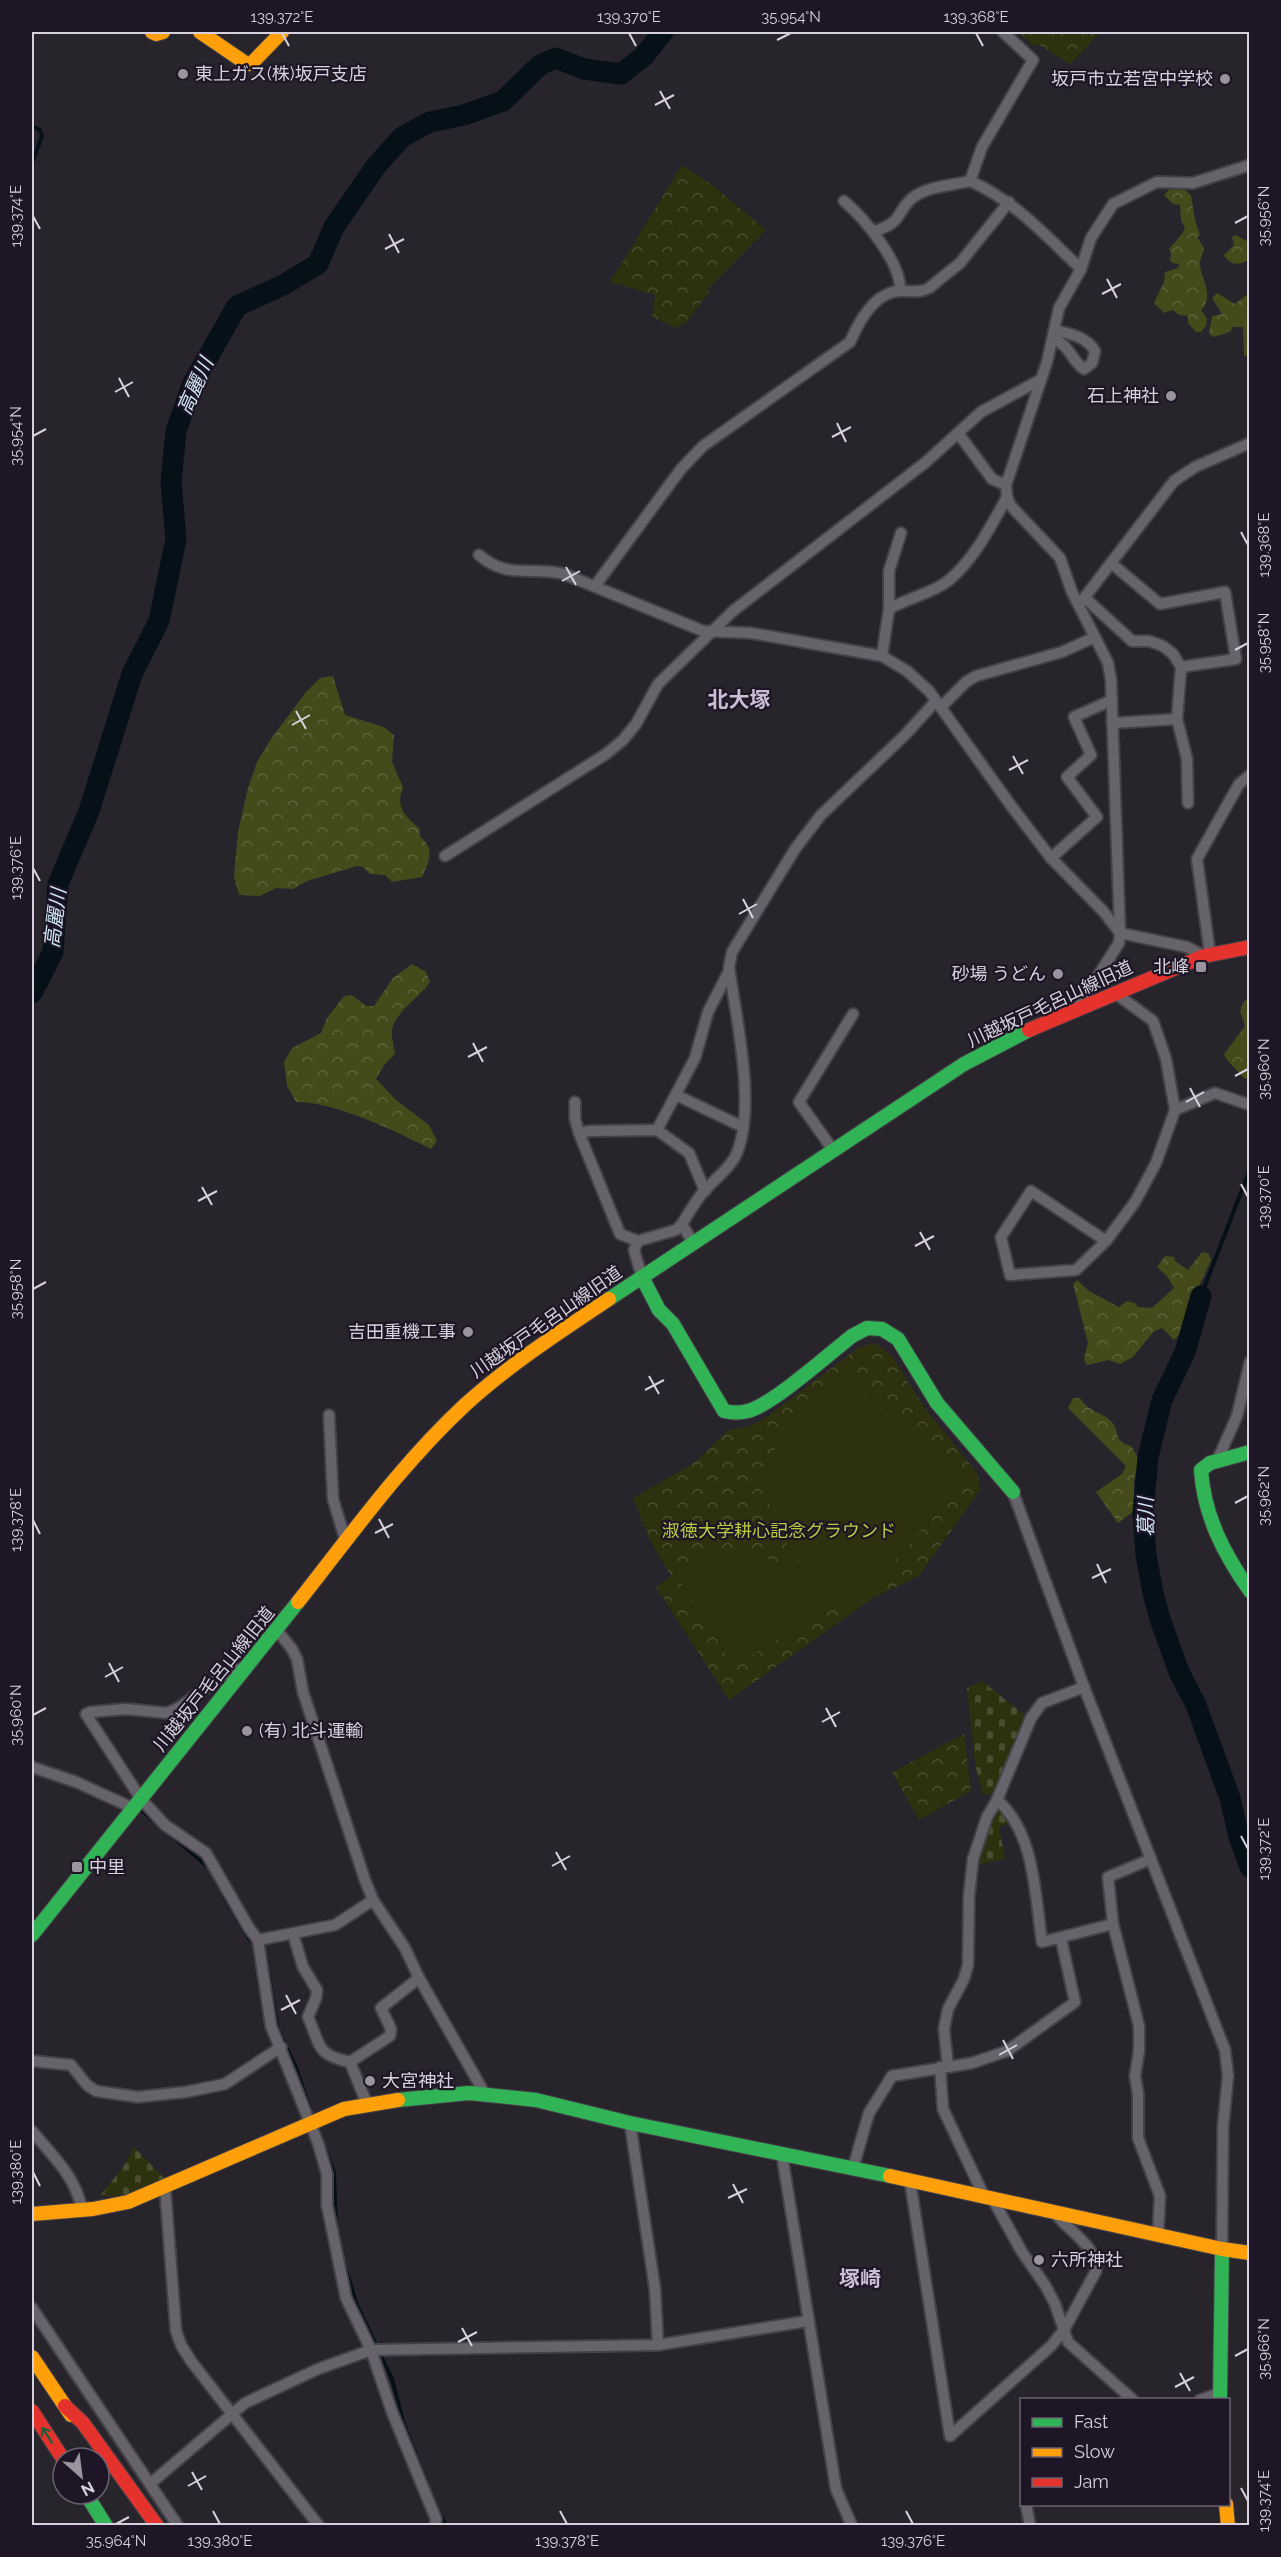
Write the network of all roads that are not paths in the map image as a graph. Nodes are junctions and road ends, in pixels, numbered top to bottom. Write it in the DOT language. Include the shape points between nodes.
graph roads {
  1 [pos="152,32"];
  2 [pos="163,32"];
  3 [pos="200,32"];
  4 [pos="282,32"];
  5 [pos="1003,32"];
  6 [pos="1250,165"];
  7 [pos="970,181"];
  8 [pos="844,201"];
  9 [pos="1009,202"];
  10 [pos="874,231"];
  11 [pos="1081,269"];
  12 [pos="900,291"];
  13 [pos="1040,380"];
  14 [pos="958,434"];
  15 [pos="1250,443"];
  16 [pos="1006,485"];
  17 [pos="1007,497"];
  18 [pos="901,533"];
  19 [pos="479,555"];
  20 [pos="1111,563"];
  21 [pos="595,586"];
  22 [pos="1082,601"];
  23 [pos="889,609"];
  24 [pos="711,632"];
  25 [pos="1095,637"];
  26 [pos="882,656"];
  27 [pos="1181,667"];
  28 [pos="1112,700"];
  29 [pos="938,704"];
  30 [pos="1177,719"];
  31 [pos="1112,723"];
  32 [pos="1250,775"];
  33 [pos="1188,803"];
  34 [pos="445,856"];
  35 [pos="1051,858"];
  36 [pos="1120,933"];
  37 [pos="1250,947"];
  38 [pos="1207,955"];
  39 [pos="730,970"];
  40 [pos="1115,993"];
  41 [pos="1076,1010"];
  42 [pos="853,1014"];
  43 [pos="676,1095"];
  44 [pos="575,1101"];
  45 [pos="1250,1105"];
  46 [pos="1176,1110"];
  47 [pos="743,1127"];
  48 [pos="657,1130"];
  49 [pos="579,1133"];
  50 [pos="833,1150"];
  51 [pos="705,1191"];
  52 [pos="682,1224"];
  53 [pos="638,1241"];
  54 [pos="1106,1241"];
  55 [pos="693,1243"];
  56 [pos="642,1277"];
  57 [pos="1250,1362"];
  58 [pos="329,1414"];
  59 [pos="1250,1452"];
  60 [pos="1217,1461"];
  61 [pos="1013,1492"];
  62 [pos="346,1542"];
  63 [pos="1250,1591"];
  64 [pos="276,1629"];
  65 [pos="247,1667"];
  66 [pos="1084,1687"];
  67 [pos="32,1767"];
  68 [pos="997,1800"];
  69 [pos="137,1804"];
  70 [pos="1151,1859"];
  71 [pos="373,1900"];
  72 [pos="1113,1924"];
  73 [pos="293,1934"];
  74 [pos="32,1935"];
  75 [pos="1061,1939"];
  76 [pos="259,1946"];
  77 [pos="419,1978"];
  78 [pos="281,2047"];
  79 [pos="32,2061"];
  80 [pos="350,2062"];
  81 [pos="944,2067"];
  82 [pos="485,2094"];
  83 [pos="367,2104"];
  84 [pos="313,2122"];
  85 [pos="630,2123"];
  86 [pos="32,2131"];
  87 [pos="782,2155"];
  88 [pos="853,2168"];
  89 [pos="910,2181"];
  90 [pos="165,2187"];
  91 [pos="988,2197"];
  92 [pos="82,2210"];
  93 [pos="1055,2213"];
  94 [pos="32,2214"];
  95 [pos="1158,2234"];
  96 [pos="1222,2249"];
  97 [pos="1250,2253"];
  98 [pos="32,2308"];
  99 [pos="808,2321"];
  100 [pos="1064,2330"];
  101 [pos="658,2345"];
  102 [pos="376,2350"];
  103 [pos="32,2357"];
  104 [pos="1220,2396"];
  105 [pos="1131,2398"];
  106 [pos="64,2406"];
  107 [pos="32,2410"];
  108 [pos="232,2414"];
  109 [pos="55,2446"];
  110 [pos="91,2446"];
  111 [pos="111,2477"];
  112 [pos="150,2484"];
  113 [pos="94,2506"];
  114 [pos="1026,2506"];
  115 [pos="1226,2506"];
  116 [pos="106,2526"];
  117 [pos="142,2526"];
  118 [pos="157,2526"];
  119 [pos="178,2526"];
  120 [pos="319,2526"];
  121 [pos="435,2526"];
  122 [pos="852,2526"];
  123 [pos="1030,2526"];
  124 [pos="1228,2526"];
  1 -- 2 [label="main road"];
  3 -- 4 [label="main road" via="247,64"];
  5 -- 7 [label="street" via="1033,60 982,147"];
  6 -- 11 [label="street" via="1193,183 1157,182 1113,204 1092,238"];
  7 -- 9 [label="street"];
  7 -- 10 [label="street" via="918,194 893,224"];
  8 -- 10 [label="street"];
  9 -- 11 [label="street"];
  9 -- 12 [label="street" via="960,263 923,291"];
  10 -- 12 [label="street" via="899,278"];
  11 -- 13 [label="street" via="1059,308"];
  12 -- 21 [label="street" via="880,299 861,319 846,345 704,446 681,469"];
  13 -- 14 [label="street" via="981,412"];
  13 -- 16 [label="street"];
  14 -- 16 [label="street" via="993,479"];
  14 -- 24 [label="street"];
  15 -- 20 [label="street" via="1195,467 1174,481"];
  16 -- 17 [label="street"];
  17 -- 22 [label="street" via="1060,558"];
  17 -- 23 [label="street" via="988,532 959,570 947,581"];
  18 -- 23 [label="street" via="889,572"];
  19 -- 21 [label="street" via="489,563 518,572 552,571"];
  20 -- 22 [label="street"];
  20 -- 27 [label="street" via="1160,604 1225,592 1236,659"];
  21 -- 24 [label="street"];
  22 -- 25 [label="street"];
  22 -- 27 [label="street" via="1132,641 1163,646"];
  23 -- 26 [label="street"];
  24 -- 26 [label="street" via="751,633"];
  24 -- 34 [label="street" via="658,684 623,740"];
  25 -- 28 [label="street" via="1108,663"];
  25 -- 29 [label="street" via="1062,652 976,676"];
  26 -- 29 [label="street" via="917,679"];
  27 -- 30 [label="street"];
  28 -- 31 [label="street"];
  28 -- 35 [label="street" via="1074,717 1091,755 1067,777 1097,817"];
  29 -- 35 [label="street"];
  29 -- 39 [label="street" via="821,815 795,849 732,952"];
  30 -- 31 [label="street"];
  30 -- 33 [label="street" via="1187,759"];
  31 -- 36 [label="street"];
  32 -- 38 [label="street" via="1239,784 1197,860"];
  35 -- 36 [label="street"];
  36 -- 38 [label="street"];
  36 -- 41 [label="street" via="1119,943"];
  37 -- 38 [label="main road, 川越坂戸毛呂山線旧道"];
  38 -- 40 [label="main road, 川越坂戸毛呂山線旧道"];
  39 -- 43 [label="street" via="708,1012 695,1058"];
  39 -- 47 [label="street" via="743,1075"];
  40 -- 41 [label="main road, 川越坂戸毛呂山線旧道"];
  40 -- 46 [label="street" via="1153,1021 1166,1059"];
  41 -- 50 [label="main road, 川越坂戸毛呂山線旧道" via="964,1064"];
  42 -- 50 [label="street" via="799,1102"];
  43 -- 47 [label="street"];
  43 -- 48 [label="street"];
  44 -- 49 [label="street"];
  45 -- 46 [label="street" via="1215,1093"];
  46 -- 54 [label="street" via="1156,1163 1135,1202"];
  47 -- 51 [label="street" via="735,1157"];
  48 -- 49 [label="street"];
  48 -- 51 [label="street" via="689,1153"];
  49 -- 53 [label="street" via="620,1234"];
  50 -- 55 [label="main road, 川越坂戸毛呂山線旧道"];
  51 -- 52 [label="street"];
  52 -- 53 [label="street" via="676,1230"];
  52 -- 55 [label="street"];
  53 -- 56 [label="street" via="634,1250"];
  54 -- 54 [label="street" via="1076,1270 1010,1275 1001,1237 1031,1191"];
  55 -- 56 [label="main road, 川越坂戸毛呂山線旧道"];
  56 -- 61 [label="main road" via="724,1411 733,1413 749,1411 769,1401 867,1328 882,1329 898,1339 937,1403"];
  56 -- 62 [label="main road, 川越坂戸毛呂山線旧道" via="517,1361 458,1408"];
  57 -- 60 [label="street" via="1237,1416"];
  58 -- 62 [label="street" via="333,1499"];
  59 -- 60 [label="main road"];
  60 -- 63 [label="main road" via="1201,1470 1201,1487 1218,1540"];
  61 -- 66 [label="street"];
  62 -- 64 [label="main road, 川越坂戸毛呂山線旧道"];
  64 -- 65 [label="main road, 川越坂戸毛呂山線旧道"];
  64 -- 71 [label="street" via="297,1659 303,1692"];
  65 -- 69 [label="main road, 川越坂戸毛呂山線旧道"];
  65 -- 69 [label="street" via="228,1672 167,1713 126,1709 86,1714"];
  66 -- 68 [label="street" via="1042,1703 1031,1718"];
  66 -- 70 [label="street"];
  67 -- 69 [label="street"];
  68 -- 75 [label="street" via="1010,1810 1028,1852 1042,1942"];
  68 -- 81 [label="street" via="987,1816 974,1859 968,1965 948,2009"];
  69 -- 74 [label="main road, 川越坂戸毛呂山線旧道"];
  69 -- 76 [label="street" via="206,1853"];
  70 -- 72 [label="street" via="1108,1876"];
  70 -- 96 [label="street" via="1227,2062"];
  71 -- 73 [label="street" via="335,1925"];
  71 -- 77 [label="street" via="405,1948"];
  72 -- 75 [label="street"];
  72 -- 95 [label="street" via="1139,2026 1135,2076 1138,2138 1160,2196"];
  73 -- 76 [label="street"];
  73 -- 80 [label="street" via="303,1967 317,1990 308,2017 323,2051 328,2057"];
  75 -- 81 [label="street" via="1074,2002 1007,2051 972,2063"];
  76 -- 78 [label="street" via="271,2026"];
  77 -- 80 [label="street" via="381,2008 391,2029 390,2036"];
  77 -- 82 [label="street"];
  78 -- 79 [label="street" via="225,2084 138,2097 96,2091 71,2065"];
  78 -- 84 [label="street"];
  80 -- 83 [label="street"];
  81 -- 88 [label="street" via="892,2076 869,2113"];
  81 -- 91 [label="street" via="943,2109"];
  82 -- 83 [label="main road" via="453,2093"];
  82 -- 85 [label="main road" via="536,2100"];
  83 -- 84 [label="main road"];
  84 -- 90 [label="main road"];
  84 -- 102 [label="street" via="327,2174 327,2205 346,2298"];
  85 -- 87 [label="main road"];
  85 -- 101 [label="street" via="655,2289"];
  86 -- 92 [label="street" via="66,2172 80,2196"];
  87 -- 88 [label="main road"];
  87 -- 99 [label="street"];
  88 -- 89 [label="main road"];
  89 -- 91 [label="main road"];
  89 -- 100 [label="street" via="950,2436"];
  90 -- 92 [label="main road" via="128,2202"];
  90 -- 108 [label="street" via="176,2331 191,2361"];
  91 -- 93 [label="main road"];
  91 -- 100 [label="street" via="1045,2285"];
  92 -- 94 [label="main road"];
  93 -- 95 [label="main road"];
  93 -- 100 [label="street" via="1097,2260 1096,2271"];
  95 -- 96 [label="main road"];
  96 -- 97 [label="main road"];
  96 -- 104 [label="main road"];
  98 -- 112 [label="street"];
  99 -- 101 [label="street"];
  99 -- 122 [label="street" via="836,2489"];
  100 -- 105 [label="street" via="1068,2342"];
  101 -- 102 [label="street"];
  102 -- 108 [label="street" via="318,2368 253,2398"];
  102 -- 121 [label="street" via="393,2412 436,2519"];
  103 -- 106 [label="main road"];
  106 -- 110 [label="main road"];
  106 -- 118 [label="main road" via="83,2423"];
  109 -- 107 [label="main road, one-way"];
  108 -- 112 [label="street"];
  108 -- 120 [label="street"];
  111 -- 117 [label="main road"];
  112 -- 119 [label="street"];
  113 -- 116 [label="main road"];
  114 -- 123 [label="street"];
  115 -- 124 [label="main road"];
}
